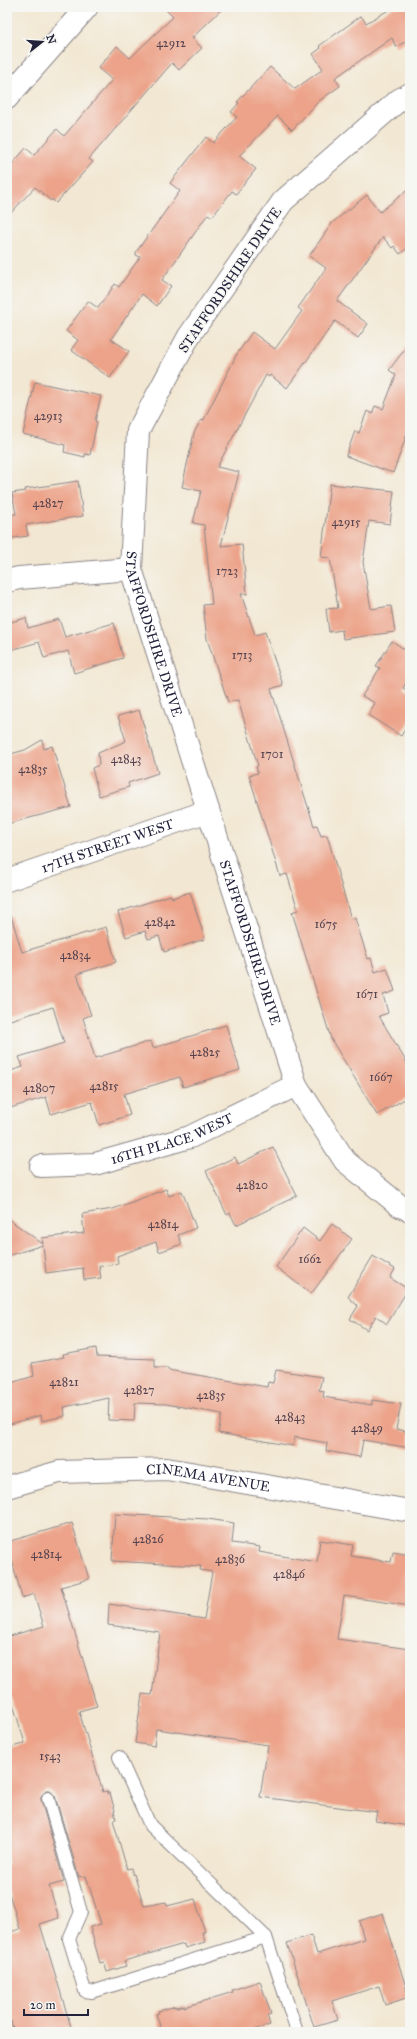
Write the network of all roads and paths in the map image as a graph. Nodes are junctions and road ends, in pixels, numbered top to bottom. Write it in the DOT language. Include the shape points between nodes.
graph roads {
  1 [pos="87,7"];
  2 [pos="410,94"];
  3 [pos="7,98"];
  4 [pos="131,569"];
  5 [pos="7,581"];
  6 [pos="208,811"];
  7 [pos="7,880"];
  8 [pos="296,1085"];
  9 [pos="41,1166"];
  10 [pos="410,1210"];
  11 [pos="7,1488"];
  12 [pos="410,1511"];
  13 [pos="119,1758"];
  14 [pos="48,1798"];
  15 [pos="266,1937"];
  16 [pos="297,2032"];
  1 -- 3 [label="street"];
  2 -- 4 [label="street, STAFFORDSHIRE DRIVE" via="399,100 283,201 189,336 138,432"];
  4 -- 5 [label="street"];
  4 -- 6 [label="street, STAFFORDSHIRE DRIVE"];
  6 -- 7 [label="street, 17TH STREET WEST"];
  6 -- 8 [label="street, STAFFORDSHIRE DRIVE"];
  8 -- 9 [label="street, 16TH PLACE WEST" via="190,1137 95,1164"];
  8 -- 10 [label="street, STAFFORDSHIRE DRIVE" via="345,1161 400,1206"];
  11 -- 12 [label="street, CINEMA AVENUE" via="59,1472 167,1469"];
  13 -- 15 [label="lane" via="150,1825"];
  14 -- 15 [label="lane" via="81,1912 69,1939 85,1991 92,1992"];
  15 -- 16 [label="lane"];
}
